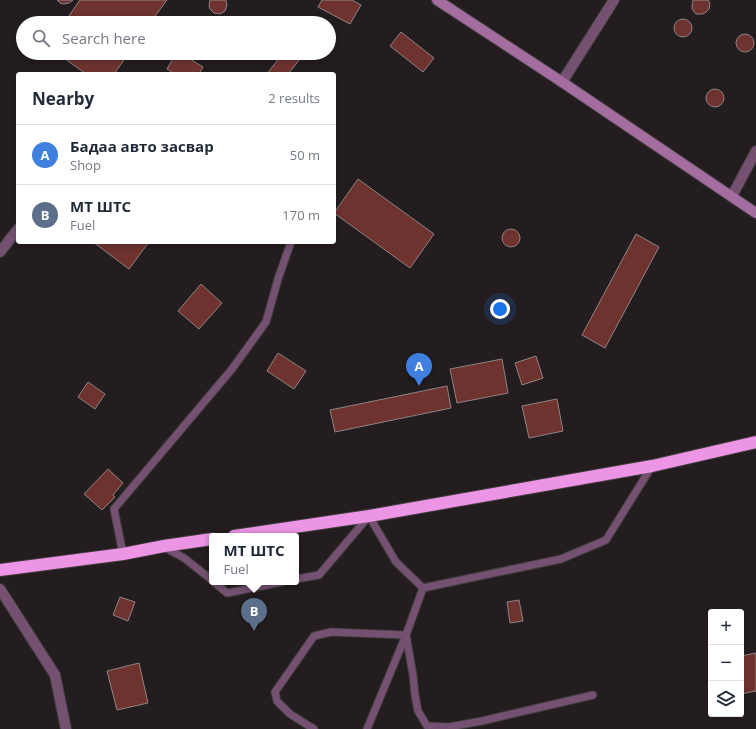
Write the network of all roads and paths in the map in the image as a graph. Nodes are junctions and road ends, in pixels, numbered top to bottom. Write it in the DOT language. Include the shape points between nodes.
graph roads {
  1 [pos="437,0"];
  2 [pos="614,0"];
  3 [pos="562,82"];
  4 [pos="756,151"];
  5 [pos="732,196"];
  6 [pos="756,213"];
  7 [pos="16,232"];
  8 [pos="290,244"];
  9 [pos="0,252"];
  10 [pos="756,442"];
  11 [pos="652,466"];
  12 [pos="369,516"];
  13 [pos="254,533"];
  14 [pos="209,539"];
  15 [pos="164,546"];
  16 [pos="123,554"];
  17 [pos="0,570"];
  18 [pos="209,578"];
  19 [pos="299,578"];
  20 [pos="218,585"];
  21 [pos="267,585"];
  22 [pos="422,588"];
  23 [pos="0,589"];
  24 [pos="406,636"];
  25 [pos="593,694"];
  26 [pos="66,729"];
  27 [pos="314,729"];
  28 [pos="367,729"];
  1 -- 3 [label="street"];
  2 -- 3 [label="street"];
  3 -- 5 [label="street"];
  4 -- 5 [label="street"];
  5 -- 6 [label="street"];
  7 -- 9 [label="street"];
  8 -- 16 [label="lane" via="266,322 232,369 114,509"];
  10 -- 11 [label="highway"];
  11 -- 12 [label="highway"];
  11 -- 22 [label="lane" via="606,540 561,559"];
  12 -- 13 [label="highway"];
  12 -- 19 [label="lane" via="319,575"];
  12 -- 22 [label="lane" via="396,562"];
  14 -- 15 [label="highway"];
  15 -- 16 [label="highway"];
  15 -- 18 [label="lane"];
  16 -- 17 [label="highway"];
  20 -- 21 [label="lane" via="227,593"];
  22 -- 24 [label="lane"];
  23 -- 26 [label="street" via="55,674"];
  24 -- 25 [label="lane" via="418,712 427,726 449,727 482,721"];
  24 -- 27 [label="lane" via="331,632 314,636 275,692 277,701 290,714"];
  24 -- 28 [label="lane"];
}
